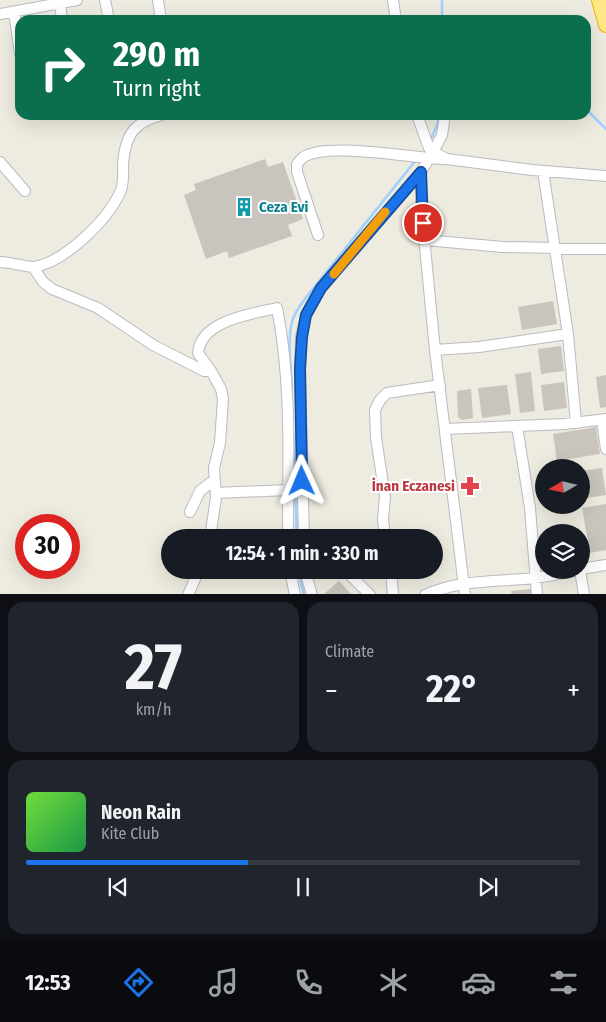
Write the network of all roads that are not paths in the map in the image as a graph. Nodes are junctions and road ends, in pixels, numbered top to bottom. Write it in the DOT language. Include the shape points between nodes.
graph roads {
  1 [pos="78,0"];
  2 [pos="105,0"];
  3 [pos="158,0"];
  4 [pos="393,0"];
  5 [pos="599,0"];
  6 [pos="60,3"];
  7 [pos="14,12"];
  8 [pos="0,14"];
  9 [pos="61,15"];
  10 [pos="108,15"];
  11 [pos="160,15"];
  12 [pos="395,15"];
  13 [pos="15,19"];
  14 [pos="606,25"];
  15 [pos="145,120"];
  16 [pos="419,120"];
  17 [pos="444,120"];
  18 [pos="428,154"];
  19 [pos="0,162"];
  20 [pos="543,171"];
  21 [pos="421,172"];
  22 [pos="606,176"];
  23 [pos="25,191"];
  24 [pos="318,235"];
  25 [pos="424,240"];
  26 [pos="554,248"];
  27 [pos="606,248"];
  28 [pos="0,262"];
  29 [pos="33,267"];
  30 [pos="568,334"];
  31 [pos="435,350"];
  32 [pos="211,371"];
  33 [pos="440,385"];
  34 [pos="604,420"];
  35 [pos="576,423"];
  36 [pos="517,426"];
  37 [pos="445,429"];
  38 [pos="606,448"];
  39 [pos="214,480"];
  40 [pos="288,490"];
  41 [pos="216,493"];
  42 [pos="190,512"];
  43 [pos="211,529"];
  44 [pos="288,529"];
  45 [pos="304,529"];
  46 [pos="384,529"];
  47 [pos="535,558"];
  48 [pos="606,565"];
  49 [pos="590,568"];
  50 [pos="535,578"];
  51 [pos="195,579"];
  52 [pos="292,579"];
  53 [pos="308,579"];
  54 [pos="354,579"];
  55 [pos="391,579"];
  56 [pos="537,579"];
  57 [pos="582,579"];
  58 [pos="463,583"];
  59 [pos="188,594"];
  60 [pos="295,594"];
  61 [pos="312,594"];
  62 [pos="370,594"];
  63 [pos="393,594"];
  64 [pos="425,594"];
  65 [pos="465,594"];
  66 [pos="537,594"];
  67 [pos="584,594"];
  1 -- 6 [label="street"];
  2 -- 10 [label="street"];
  3 -- 11 [label="street"];
  4 -- 12 [label="street"];
  5 -- 14 [label="highway"];
  6 -- 7 [label="street"];
  6 -- 9 [label="street"];
  7 -- 8 [label="street"];
  7 -- 13 [label="street"];
  15 -- 29 [label="street" via="134,128 126,146 121,190 104,218 62,254"];
  16 -- 18 [label="street"];
  17 -- 18 [label="street" via="442,135"];
  18 -- 20 [label="street"];
  18 -- 21 [label="street"];
  18 -- 24 [label="street" via="409,156 323,151 303,156 297,164 297,172"];
  19 -- 23 [label="street"];
  20 -- 22 [label="street"];
  20 -- 26 [label="street"];
  21 -- 25 [label="street"];
  21 -- 45 [label="street" via="321,288 306,315 300,369"];
  25 -- 26 [label="street"];
  25 -- 31 [label="street"];
  26 -- 27 [label="street"];
  26 -- 30 [label="street"];
  28 -- 29 [label="street"];
  29 -- 32 [label="street" via="52,289 98,308 153,345 204,371"];
  30 -- 31 [label="street"];
  30 -- 35 [label="street"];
  31 -- 33 [label="street"];
  32 -- 39 [label="street" via="222,389 223,399"];
  32 -- 40 [label="street" via="198,353 204,337 233,318 278,308 288,393"];
  33 -- 37 [label="street"];
  33 -- 46 [label="street" via="387,393 375,410 385,497"];
  34 -- 35 [label="street"];
  34 -- 38 [label="street"];
  35 -- 36 [label="street"];
  36 -- 37 [label="street"];
  36 -- 47 [label="street"];
  37 -- 58 [label="street"];
  39 -- 41 [label="street"];
  39 -- 42 [label="street" via="200,490"];
  40 -- 41 [label="street"];
  40 -- 44 [label="street"];
  41 -- 43 [label="street"];
  48 -- 49 [label="street"];
  50 -- 58 [label="street"];
  51 -- 59 [label="street"];
  52 -- 60 [label="street"];
  53 -- 61 [label="street"];
  54 -- 62 [label="street"];
  55 -- 63 [label="street"];
  56 -- 66 [label="street"];
  57 -- 67 [label="street"];
  58 -- 64 [label="street"];
  58 -- 65 [label="street"];
}
